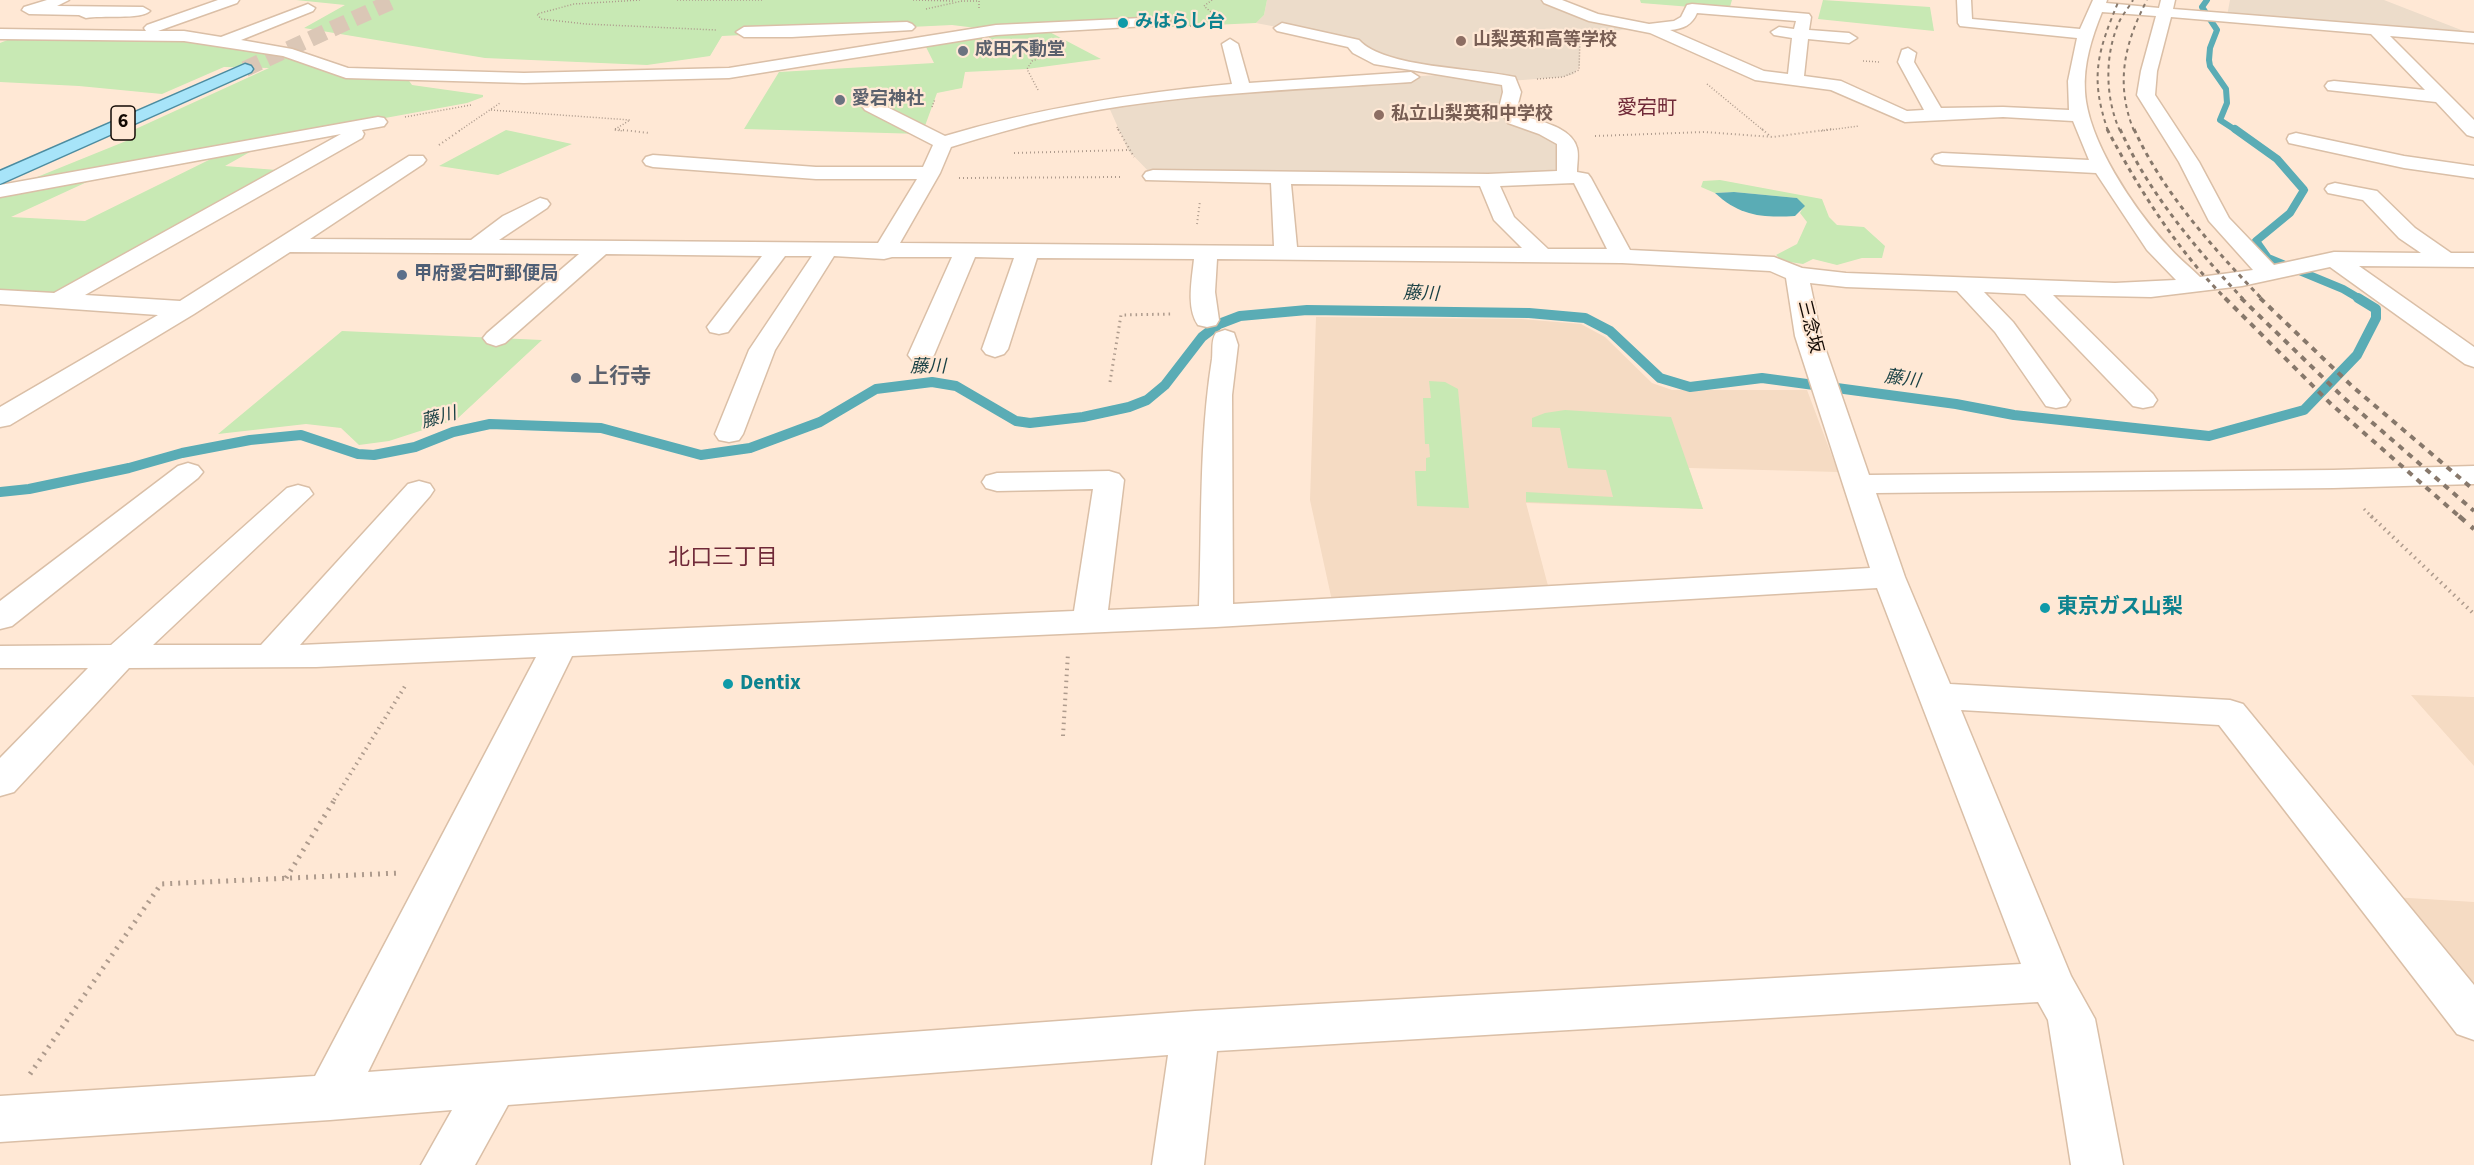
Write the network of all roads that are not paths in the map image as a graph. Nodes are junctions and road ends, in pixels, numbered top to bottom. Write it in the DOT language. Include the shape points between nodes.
graph roads {
  1 [pos="62,0"];
  2 [pos="232,0"];
  3 [pos="1549,0"];
  4 [pos="1964,0"];
  5 [pos="2098,3"];
  6 [pos="2166,7"];
  7 [pos="308,8"];
  8 [pos="91,11"];
  9 [pos="143,11"];
  10 [pos="1163,21"];
  11 [pos="1682,23"];
  12 [pos="1706,25"];
  13 [pos="1282,27"];
  14 [pos="1645,27"];
  15 [pos="996,30"];
  16 [pos="2376,30"];
  17 [pos="1765,31"];
  18 [pos="744,32"];
  19 [pos="0,34"];
  20 [pos="38,34"];
  21 [pos="136,34"];
  22 [pos="1800,34"];
  23 [pos="2087,34"];
  24 [pos="1849,38"];
  25 [pos="2474,38"];
  26 [pos="223,42"];
  27 [pos="1230,44"];
  28 [pos="1908,53"];
  29 [pos="245,69"];
  30 [pos="1455,74"];
  31 [pos="1796,79"];
  32 [pos="2334,86"];
  33 [pos="1242,89"];
  34 [pos="2441,97"];
  35 [pos="871,106"];
  36 [pos="1935,114"];
  37 [pos="2080,116"];
  38 [pos="2474,131"];
  39 [pos="2296,139"];
  40 [pos="944,143"];
  41 [pos="1941,159"];
  42 [pos="416,160"];
  43 [pos="653,161"];
  44 [pos="2103,167"];
  45 [pos="2474,172"];
  46 [pos="928,176"];
  47 [pos="1153,176"];
  48 [pos="1280,176"];
  49 [pos="1567,177"];
  50 [pos="0,178"];
  51 [pos="1488,180"];
  52 [pos="2335,189"];
  53 [pos="0,191"];
  54 [pos="540,204"];
  55 [pos="285,245"];
  56 [pos="475,247"];
  57 [pos="600,248"];
  58 [pos="777,250"];
  59 [pos="826,251"];
  60 [pos="1028,251"];
  61 [pos="1199,251"];
  62 [pos="884,252"];
  63 [pos="966,252"];
  64 [pos="1286,252"];
  65 [pos="1542,255"];
  66 [pos="1622,256"];
  67 [pos="2334,259"];
  68 [pos="2445,259"];
  69 [pos="2474,260"];
  70 [pos="2276,272"];
  71 [pos="1797,274"];
  72 [pos="2195,285"];
  73 [pos="1965,286"];
  74 [pos="2032,287"];
  75 [pos="0,297"];
  76 [pos="58,301"];
  77 [pos="185,309"];
  78 [pos="718,327"];
  79 [pos="496,338"];
  80 [pos="995,349"];
  81 [pos="921,355"];
  82 [pos="2474,359"];
  83 [pos="2056,400"];
  84 [pos="2143,400"];
  85 [pos="0,419"];
  86 [pos="729,434"];
  87 [pos="188,472"];
  88 [pos="2474,475"];
  89 [pos="997,482"];
  90 [pos="1859,484"];
  91 [pos="419,490"];
  92 [pos="298,494"];
  93 [pos="1890,577"];
  94 [pos="1216,616"];
  95 [pos="0,618"];
  96 [pos="1080,621"];
  97 [pos="560,645"];
  98 [pos="271,656"];
  99 [pos="0,657"];
  100 [pos="119,657"];
  101 [pos="1937,696"];
  102 [pos="0,782"];
  103 [pos="2051,982"];
  104 [pos="2474,1020"];
  105 [pos="1195,1032"];
  106 [pos="494,1084"];
  107 [pos="330,1098"];
  108 [pos="0,1119"];
  109 [pos="447,1165"];
  110 [pos="1178,1165"];
  111 [pos="2097,1165"];
  1 -- 8 [label="street" via="29,10"];
  2 -- 21 [label="street"];
  3 -- 14 [label="street" via="1594,18"];
  4 -- 23 [label="street" via="1965,23"];
  5 -- 6 [label="street"];
  5 -- 23 [label="street"];
  6 -- 16 [label="street" via="2190,16"];
  6 -- 70 [label="street" via="2146,95 2189,162 2220,221"];
  7 -- 26 [label="street"];
  8 -- 9 [label="street"];
  8 -- 20 [label="street"];
  10 -- 15 [label="street"];
  11 -- 12 [label="street"];
  11 -- 14 [label="street"];
  11 -- 22 [label="street" via="1692,8 1804,17"];
  13 -- 30 [label="street" via="1353,43 1380,61"];
  14 -- 31 [label="street" via="1761,76"];
  15 -- 18 [label="street" via="952,26"];
  15 -- 26 [label="street" via="729,73 633,77 346,73 286,52"];
  16 -- 25 [label="street"];
  16 -- 34 [label="street"];
  17 -- 22 [label="street"];
  19 -- 20 [label="street"];
  20 -- 21 [label="street"];
  21 -- 26 [label="street"];
  22 -- 24 [label="street"];
  22 -- 31 [label="street"];
  23 -- 37 [label="street" via="2076,92"];
  27 -- 33 [label="street"];
  28 -- 36 [label="street" via="1906,62"];
  29 -- 50 [label="main road, 6"];
  30 -- 33 [label="street"];
  30 -- 49 [label="street" via="1509,81 1512,92 1508,108 1514,119 1565,141"];
  31 -- 36 [label="street" via="1835,85 1905,117"];
  32 -- 34 [label="street"];
  33 -- 40 [label="street" via="1152,95 1049,113"];
  34 -- 38 [label="street"];
  35 -- 40 [label="street"];
  36 -- 37 [label="street"];
  37 -- 44 [label="street"];
  39 -- 45 [label="street"];
  40 -- 46 [label="street"];
  41 -- 44 [label="street"];
  42 -- 55 [label="street"];
  43 -- 46 [label="street" via="816,173"];
  44 -- 72 [label="street" via="2151,240"];
  46 -- 62 [label="street"];
  47 -- 48 [label="street"];
  48 -- 51 [label="street"];
  48 -- 64 [label="street"];
  49 -- 51 [label="street"];
  49 -- 66 [label="street" via="1581,178"];
  51 -- 65 [label="street" via="1505,220"];
  52 -- 68 [label="street" via="2370,195 2407,233"];
  53 -- 76 [label="street" via="378,122"];
  54 -- 56 [label="street"];
  55 -- 56 [label="street"];
  55 -- 77 [label="street"];
  56 -- 57 [label="street"];
  57 -- 58 [label="street"];
  57 -- 79 [label="street"];
  58 -- 59 [label="street"];
  58 -- 78 [label="street"];
  59 -- 62 [label="street"];
  59 -- 86 [label="street" via="762,350"];
  60 -- 61 [label="street"];
  60 -- 63 [label="street"];
  60 -- 80 [label="street"];
  61 -- 64 [label="street"];
  61 -- 94 [label="street" via="1203,292 1226,357 1219,395"];
  62 -- 63 [label="street"];
  63 -- 81 [label="street"];
  64 -- 65 [label="street"];
  65 -- 66 [label="street"];
  66 -- 71 [label="street" via="1774,264"];
  67 -- 68 [label="street"];
  67 -- 70 [label="street"];
  67 -- 82 [label="street"];
  68 -- 69 [label="street"];
  70 -- 72 [label="street"];
  71 -- 73 [label="street"];
  71 -- 90 [label="street, 三念坂" via="1808,336"];
  72 -- 74 [label="street" via="2151,290"];
  73 -- 74 [label="street"];
  73 -- 83 [label="street" via="2004,327"];
  74 -- 84 [label="street"];
  75 -- 76 [label="street"];
  76 -- 77 [label="street"];
  77 -- 85 [label="street"];
  87 -- 95 [label="street"];
  88 -- 90 [label="street"];
  89 -- 96 [label="street" via="1109,480"];
  90 -- 93 [label="street, 三念坂"];
  91 -- 98 [label="street"];
  92 -- 100 [label="street"];
  93 -- 94 [label="street"];
  93 -- 101 [label="street, 三念坂"];
  94 -- 96 [label="street"];
  96 -- 97 [label="street"];
  97 -- 98 [label="street"];
  97 -- 107 [label="street"];
  98 -- 100 [label="street"];
  99 -- 100 [label="street"];
  100 -- 102 [label="street"];
  101 -- 103 [label="street, 三念坂"];
  101 -- 104 [label="street" via="2230,713"];
  103 -- 105 [label="street"];
  103 -- 111 [label="street, 三念坂" via="2071,1019"];
  105 -- 106 [label="street"];
  105 -- 110 [label="street"];
  106 -- 107 [label="street"];
  106 -- 109 [label="street"];
  107 -- 108 [label="street"];
}
